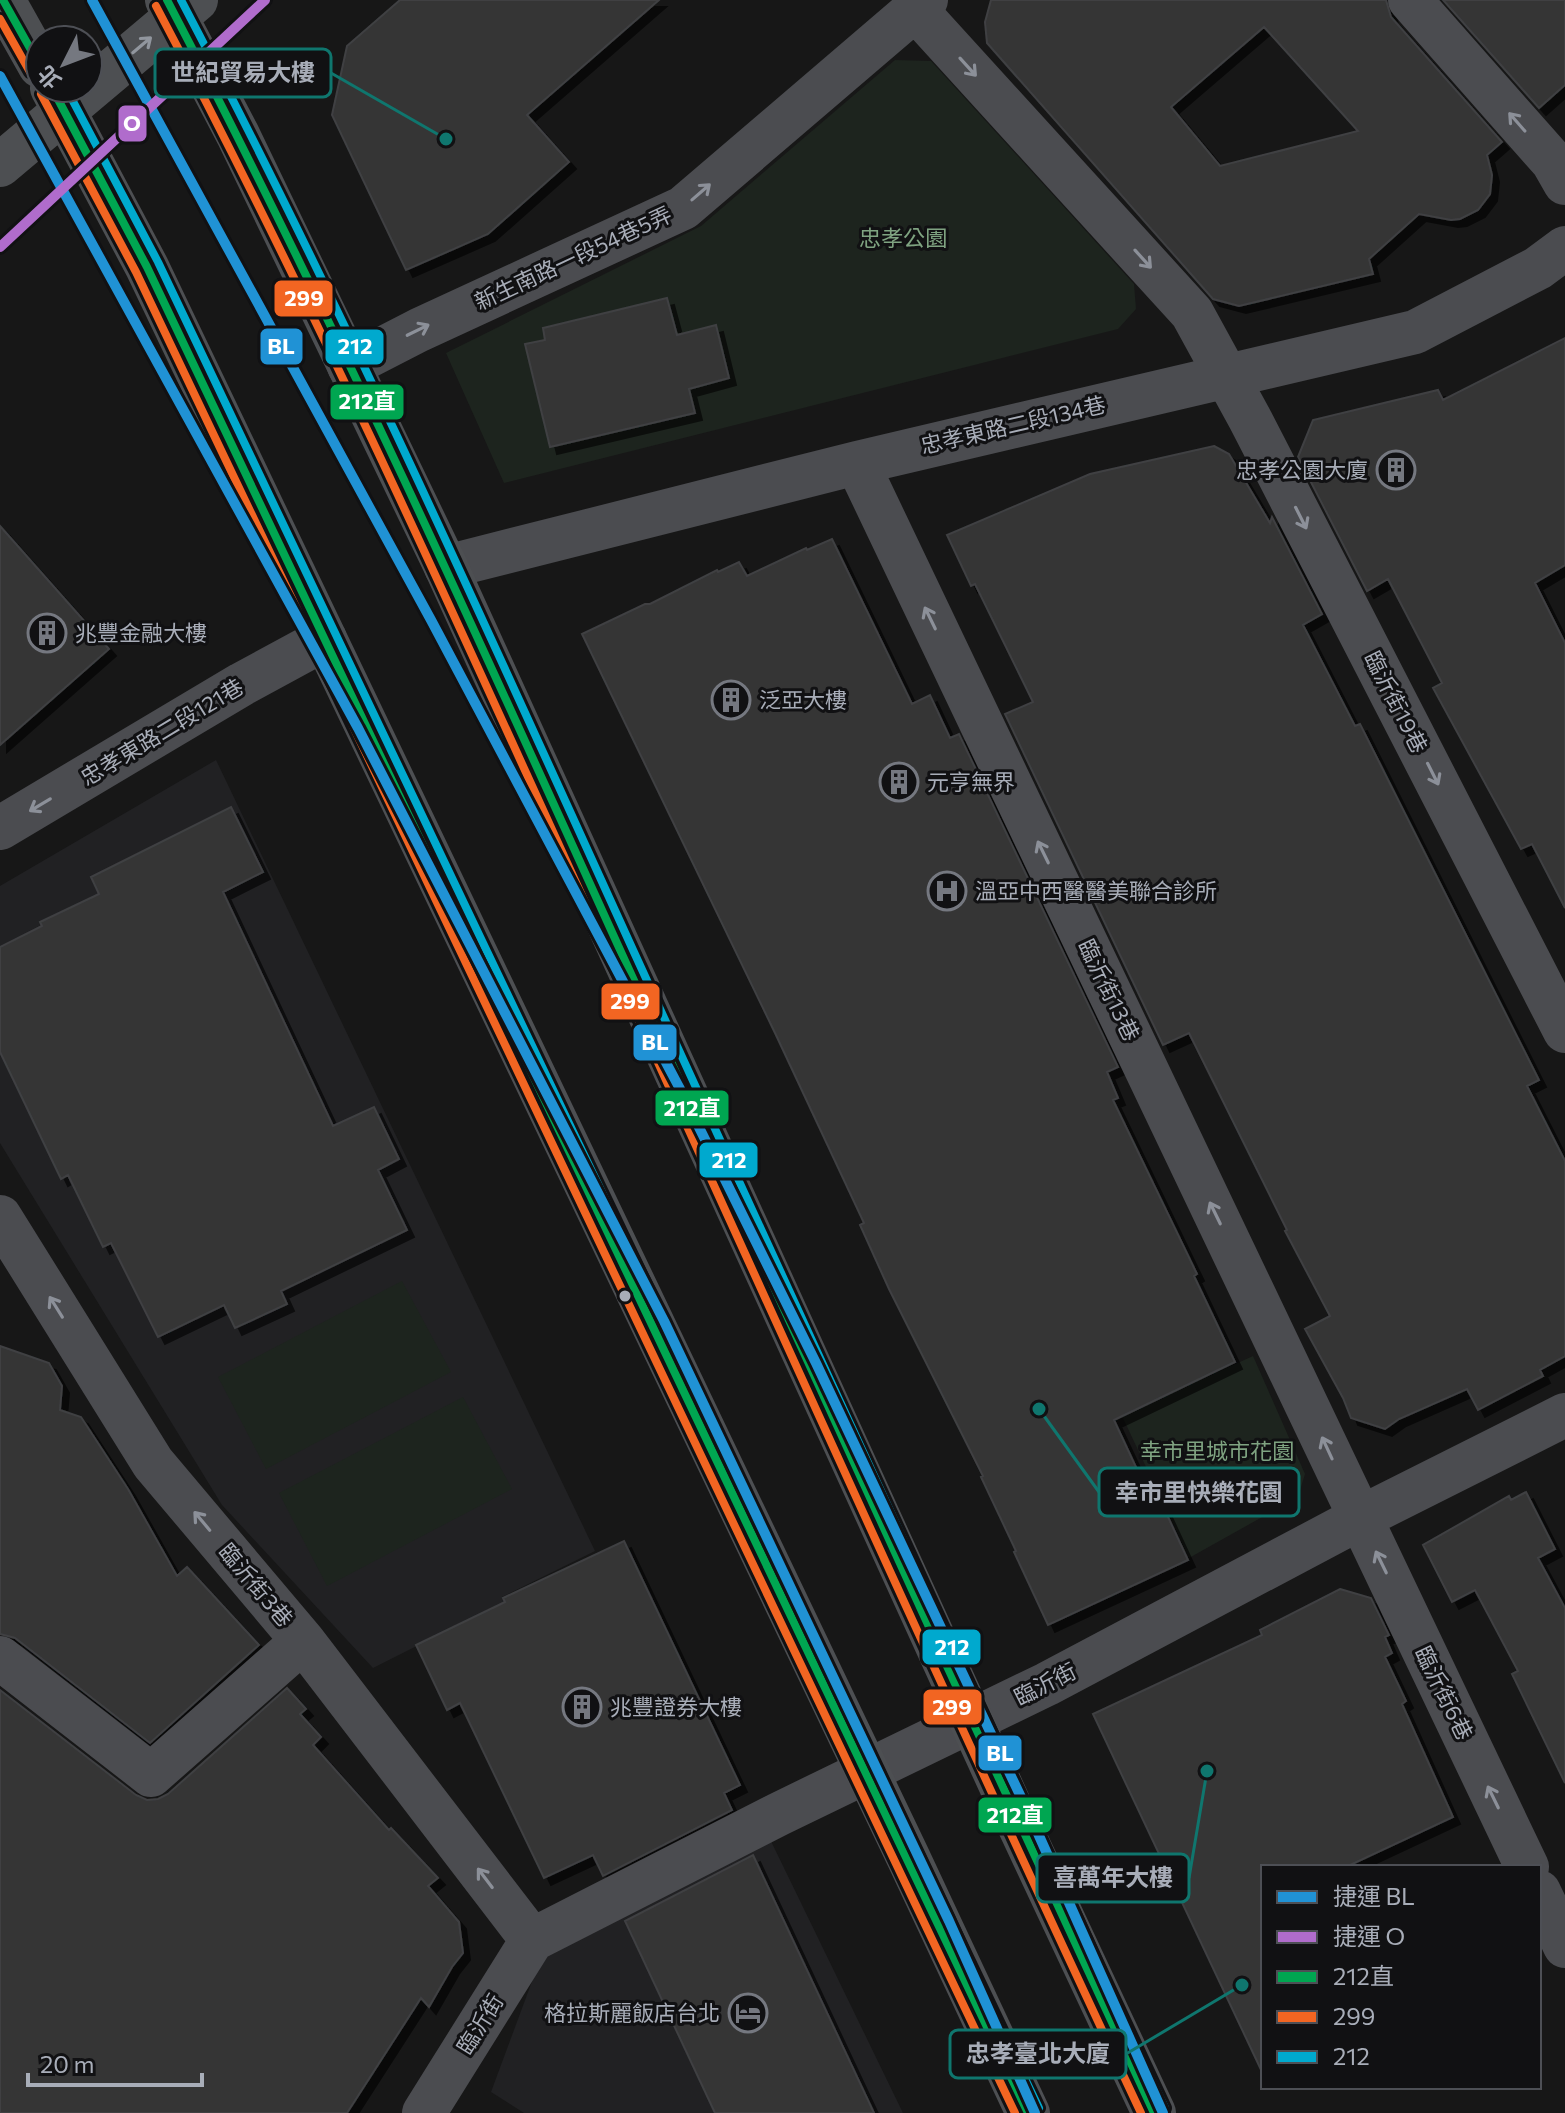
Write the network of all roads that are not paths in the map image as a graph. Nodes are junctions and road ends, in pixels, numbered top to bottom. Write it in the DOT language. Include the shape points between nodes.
graph roads {
  1 [pos="1410,0"];
  2 [pos="3,1"];
  3 [pos="180,5"];
  4 [pos="920,5"];
  5 [pos="24,38"];
  6 [pos="104,64"];
  7 [pos="54,104"];
  8 [pos="61,104"];
  9 [pos="0,165"];
  10 [pos="1565,183"];
  11 [pos="1565,248"];
  12 [pos="349,366"];
  13 [pos="1227,374"];
  14 [pos="857,463"];
  15 [pos="446,567"];
  16 [pos="325,639"];
  17 [pos="0,828"];
  18 [pos="1565,1031"];
  19 [pos="0,1217"];
  20 [pos="1565,1415"];
  21 [pos="1360,1518"];
  22 [pos="303,1641"];
  23 [pos="0,1658"];
  24 [pos="971,1721"];
  25 [pos="867,1772"];
  26 [pos="1526,1865"];
  27 [pos="1541,1896"];
  28 [pos="532,1940"];
  29 [pos="1565,1946"];
  30 [pos="424,2113"];
  31 [pos="1028,2113"];
  32 [pos="1154,2113"];
  10 -- 1 [label="street, one-way" via="1553,162"];
  2 -- 5 [label="main road"];
  6 -- 3 [label="main road, one-way"];
  3 -- 12 [label="main road"];
  12 -- 4 [label="street, 新生南路一段54巷5弄, one-way" via="683,208"];
  4 -- 13 [label="street, 臨沂街19巷, one-way" via="1192,313"];
  7 -- 9 [label="main road"];
  8 -- 16 [label="main road" via="147,267"];
  11 -- 13 [label="street, 忠孝東路二段134巷" via="1538,268 1415,332"];
  12 -- 15 [label="main road"];
  13 -- 14 [label="street, 忠孝東路二段134巷"];
  13 -- 18 [label="street, 臨沂街19巷, one-way"];
  14 -- 15 [label="street, 忠孝東路二段134巷"];
  21 -- 14 [label="street, 臨沂街13巷, one-way"];
  15 -- 24 [label="main road"];
  16 -- 17 [label="street, 忠孝東路二段121巷, one-way"];
  16 -- 25 [label="main road"];
  22 -- 19 [label="street, 臨沂街3巷, one-way" via="153,1463"];
  20 -- 21 [label="street, 臨沂街"];
  21 -- 24 [label="street, 臨沂街"];
  26 -- 21 [label="street, 臨沂街6巷, one-way"];
  22 -- 23 [label="street" via="151,1775"];
  28 -- 22 [label="street, 臨沂街3巷, one-way"];
  24 -- 25 [label="street, 臨沂街"];
  24 -- 32 [label="main road"];
  25 -- 28 [label="street, 臨沂街"];
  25 -- 31 [label="main road"];
  27 -- 29 [label="street"];
  28 -- 30 [label="street, 臨沂街"];
}
